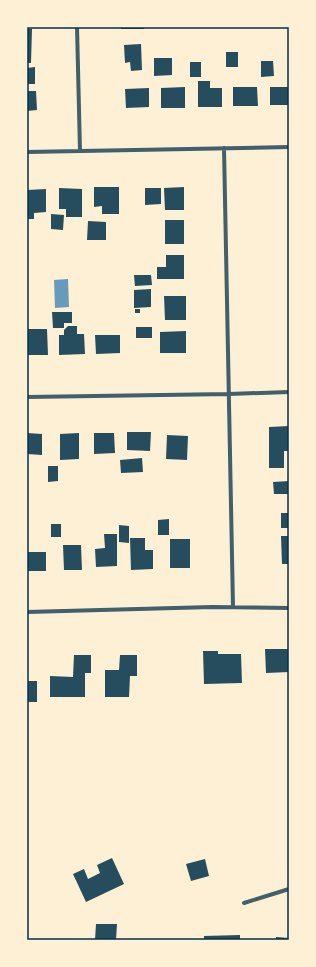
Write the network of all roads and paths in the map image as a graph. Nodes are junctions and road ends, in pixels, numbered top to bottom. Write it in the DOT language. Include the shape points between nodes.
graph roads {
  1 [pos="77,27"];
  2 [pos="289,147"];
  3 [pos="224,148"];
  4 [pos="80,150"];
  5 [pos="27,152"];
  6 [pos="289,392"];
  7 [pos="229,394"];
  8 [pos="27,397"];
  9 [pos="233,607"];
  10 [pos="289,608"];
  11 [pos="27,612"];
  12 [pos="289,889"];
  13 [pos="244,903"];
  1 -- 4 [label="street"];
  2 -- 3 [label="street"];
  3 -- 4 [label="street"];
  3 -- 7 [label="street"];
  4 -- 5 [label="street"];
  6 -- 7 [label="street"];
  7 -- 8 [label="street"];
  7 -- 9 [label="street"];
  9 -- 10 [label="street"];
  9 -- 11 [label="street"];
  12 -- 13 [label="street"];
}
